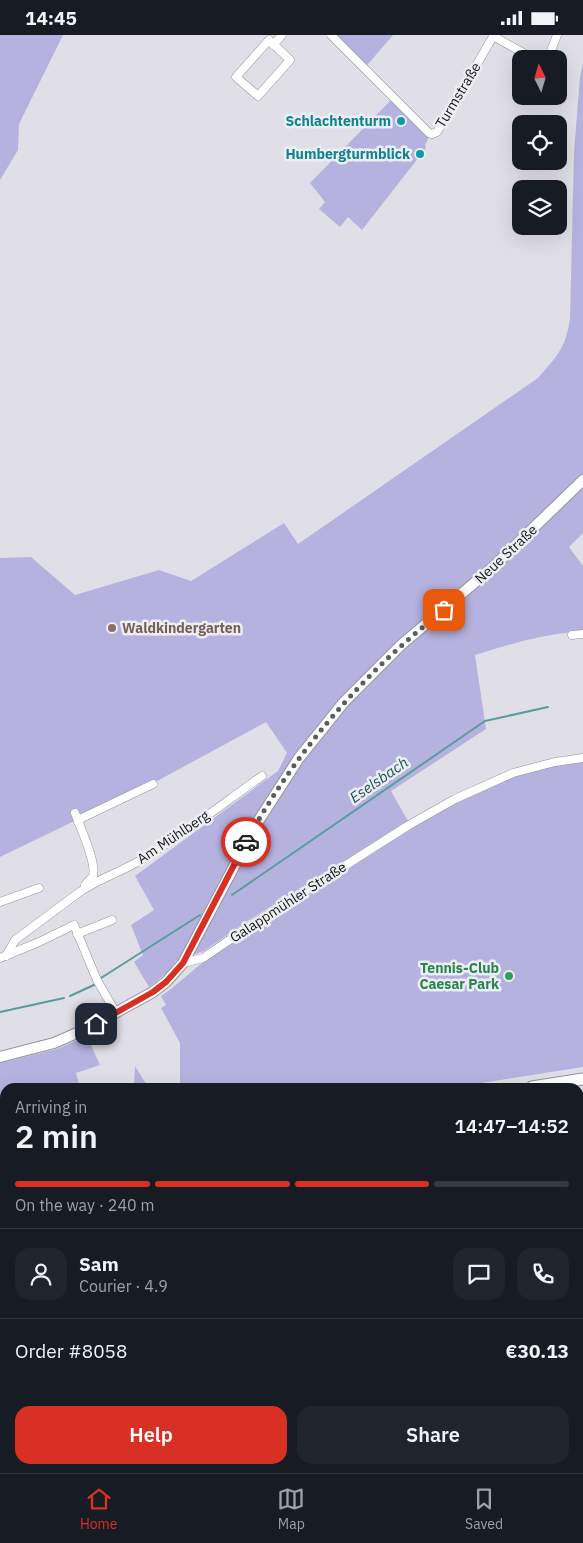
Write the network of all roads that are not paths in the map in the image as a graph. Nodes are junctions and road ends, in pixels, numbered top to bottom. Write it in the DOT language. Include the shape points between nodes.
graph roads {
  1 [pos="282,35"];
  2 [pos="331,35"];
  3 [pos="494,35"];
  4 [pos="557,35"];
  5 [pos="273,45"];
  6 [pos="519,50"];
  7 [pos="551,50"];
  8 [pos="583,480"];
  9 [pos="583,634"];
  10 [pos="572,635"];
  11 [pos="583,758"];
  12 [pos="262,776"];
  13 [pos="154,784"];
  14 [pos="75,813"];
  15 [pos="78,822"];
  16 [pos="39,888"];
  17 [pos="81,891"];
  18 [pos="0,902"];
  19 [pos="112,919"];
  20 [pos="77,934"];
  21 [pos="3,957"];
  22 [pos="183,963"];
  23 [pos="116,1013"];
  24 [pos="0,1057"];
  25 [pos="583,1079"];
  26 [pos="558,1083"];
  1 -- 5 [label="street"];
  2 -- 3 [label="street, Turmstraße" via="433,138"];
  3 -- 6 [label="street, Turmstraße"];
  4 -- 7 [label="street"];
  5 -- 5 [label="street" via="269,40 236,77 258,96 290,60"];
  8 -- 22 [label="main road, Neue Straße" via="493,567 401,645 338,710 302,755 257,823"];
  9 -- 10 [label="street"];
  11 -- 22 [label="street, Galappmühler Straße" via="513,773 456,799 409,825 203,958"];
  12 -- 17 [label="street, Am Mühlberg" via="163,846"];
  13 -- 15 [label="street"];
  14 -- 15 [label="street, Am Mühlberg"];
  15 -- 17 [label="street, Am Mühlberg" via="94,873"];
  16 -- 18 [label="street"];
  17 -- 21 [label="street, Am Mühlberg" via="15,940"];
  19 -- 20 [label="street"];
  20 -- 21 [label="street" via="74,925"];
  20 -- 23 [label="street"];
  22 -- 23 [label="main road" via="153,992"];
  23 -- 24 [label="main road" via="54,1043"];
  25 -- 26 [label="highway"];
}
